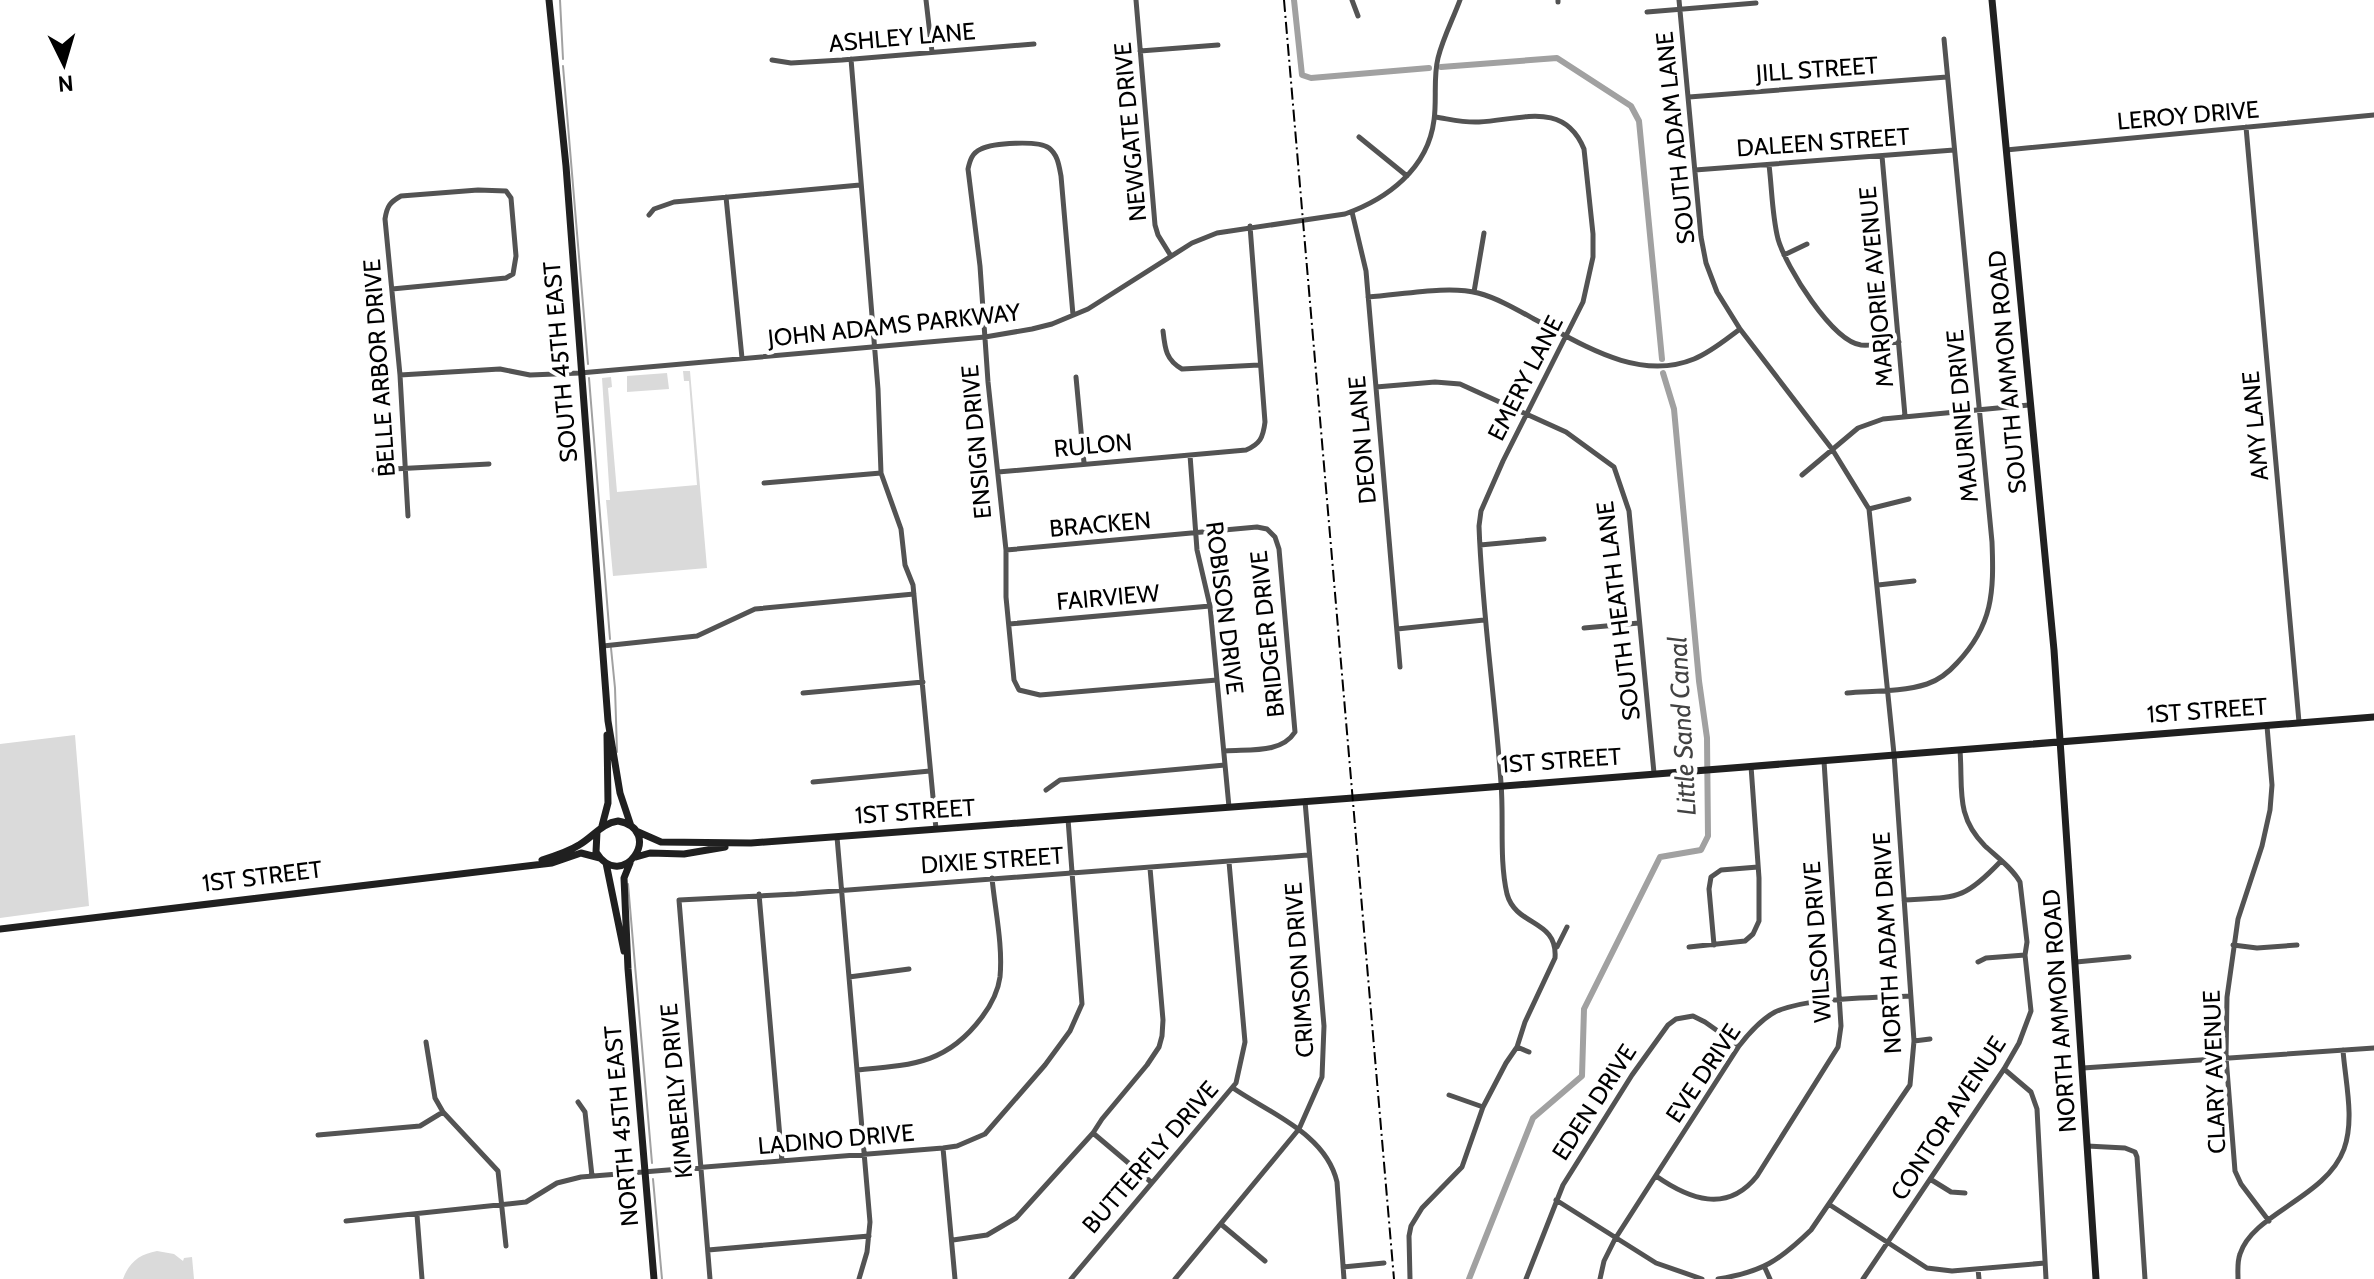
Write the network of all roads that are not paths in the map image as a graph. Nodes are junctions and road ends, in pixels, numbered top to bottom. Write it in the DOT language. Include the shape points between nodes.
graph roads {
  1 [pos="549,0"];
  2 [pos="926,0"];
  3 [pos="1136,0"];
  4 [pos="1352,0"];
  5 [pos="1460,0"];
  6 [pos="1679,0"];
  7 [pos="1992,0"];
  8 [pos="1756,3"];
  9 [pos="1680,9"];
  10 [pos="1647,12"];
  11 [pos="1358,16"];
  12 [pos="1944,39"];
  13 [pos="1034,44"];
  14 [pos="1218,45"];
  15 [pos="1140,51"];
  16 [pos="932,52"];
  17 [pos="851,59"];
  18 [pos="772,60"];
  19 [pos="1947,77"];
  20 [pos="1689,97"];
  21 [pos="2374,115"];
  22 [pos="1435,117"];
  23 [pos="2246,127"];
  24 [pos="1359,137"];
  25 [pos="1954,150"];
  26 [pos="2006,150"];
  27 [pos="1882,156"];
  28 [pos="1769,165"];
  29 [pos="1695,170"];
  30 [pos="1407,176"];
  31 [pos="860,185"];
  32 [pos="726,197"];
  33 [pos="1352,212"];
  34 [pos="649,215"];
  35 [pos="1250,226"];
  36 [pos="1484,233"];
  37 [pos="1807,244"];
  38 [pos="1784,255"];
  39 [pos="1171,256"];
  40 [pos="392,289"];
  41 [pos="1474,292"];
  42 [pos="1368,297"];
  43 [pos="1073,315"];
  44 [pos="1740,329"];
  45 [pos="1163,331"];
  46 [pos="1567,336"];
  47 [pos="985,337"];
  48 [pos="1899,342"];
  49 [pos="875,347"];
  50 [pos="742,358"];
  51 [pos="1260,365"];
  52 [pos="580,373"];
  53 [pos="400,375"];
  54 [pos="1076,377"];
  55 [pos="1376,387"];
  56 [pos="2029,405"];
  57 [pos="1978,410"];
  58 [pos="1525,415"];
  59 [pos="1905,416"];
  60 [pos="1832,449"];
  61 [pos="1190,455"];
  62 [pos="1084,463"];
  63 [pos="489,464"];
  64 [pos="405,469"];
  65 [pos="374,470"];
  66 [pos="998,472"];
  67 [pos="881,473"];
  68 [pos="1802,475"];
  69 [pos="764,483"];
  70 [pos="1909,499"];
  71 [pos="1869,509"];
  72 [pos="408,516"];
  73 [pos="1197,533"];
  74 [pos="1544,539"];
  75 [pos="1480,545"];
  76 [pos="1006,550"];
  77 [pos="1914,581"];
  78 [pos="1878,585"];
  79 [pos="914,594"];
  80 [pos="1210,606"];
  81 [pos="1484,620"];
  82 [pos="1639,623"];
  83 [pos="1009,624"];
  84 [pos="1584,628"];
  85 [pos="1397,629"];
  86 [pos="602,646"];
  87 [pos="1400,667"];
  88 [pos="1217,680"];
  89 [pos="923,682"];
  90 [pos="1888,690"];
  91 [pos="803,693"];
  92 [pos="1847,693"];
  93 [pos="2374,717"];
  94 [pos="608,721"];
  95 [pos="2299,722"];
  96 [pos="2267,725"];
  97 [pos="2060,741"];
  98 [pos="1960,749"];
  99 [pos="1225,751"];
  100 [pos="1894,754"];
  101 [pos="1824,760"];
  102 [pos="1225,765"];
  103 [pos="1751,765"];
  104 [pos="930,771"];
  105 [pos="1654,773"];
  106 [pos="813,782"];
  107 [pos="1501,785"];
  108 [pos="1046,790"];
  109 [pos="1305,801"];
  110 [pos="1229,807"];
  111 [pos="1068,819"];
  112 [pos="634,829"];
  113 [pos="599,830"];
  114 [pos="937,830"];
  115 [pos="837,837"];
  116 [pos="751,843"];
  117 [pos="1308,855"];
  118 [pos="603,860"];
  119 [pos="633,860"];
  120 [pos="2001,861"];
  121 [pos="1229,862"];
  122 [pos="529,864"];
  123 [pos="1758,867"];
  124 [pos="1150,868"];
  125 [pos="1071,872"];
  126 [pos="992,878"];
  127 [pos="841,890"];
  128 [pos="759,894"];
  129 [pos="679,900"];
  130 [pos="1904,900"];
  131 [pos="1567,927"];
  132 [pos="0,929"];
  133 [pos="1714,945"];
  134 [pos="2233,945"];
  135 [pos="2297,945"];
  136 [pos="1689,947"];
  137 [pos="1556,948"];
  138 [pos="2025,955"];
  139 [pos="2129,957"];
  140 [pos="1978,962"];
  141 [pos="2076,962"];
  142 [pos="628,969"];
  143 [pos="909,969"];
  144 [pos="849,977"];
  145 [pos="1910,996"];
  146 [pos="1839,1000"];
  147 [pos="1930,1039"];
  148 [pos="1914,1041"];
  149 [pos="426,1042"];
  150 [pos="1739,1046"];
  151 [pos="1517,1047"];
  152 [pos="2374,1048"];
  153 [pos="2343,1050"];
  154 [pos="1529,1052"];
  155 [pos="2226,1057"];
  156 [pos="2083,1068"];
  157 [pos="2004,1069"];
  158 [pos="857,1070"];
  159 [pos="1233,1088"];
  160 [pos="1449,1095"];
  161 [pos="578,1102"];
  162 [pos="1483,1107"];
  163 [pos="443,1112"];
  164 [pos="1299,1129"];
  165 [pos="1093,1133"];
  166 [pos="318,1135"];
  167 [pos="2087,1146"];
  168 [pos="943,1148"];
  169 [pos="865,1154"];
  170 [pos="782,1161"];
  171 [pos="701,1168"];
  172 [pos="646,1172"];
  173 [pos="592,1176"];
  174 [pos="1656,1176"];
  175 [pos="1930,1179"];
  176 [pos="1151,1182"];
  177 [pos="1965,1193"];
  178 [pos="1556,1200"];
  179 [pos="1830,1205"];
  180 [pos="504,1206"];
  181 [pos="417,1215"];
  182 [pos="346,1221"];
  183 [pos="2269,1221"];
  184 [pos="1222,1225"];
  185 [pos="869,1236"];
  186 [pos="1615,1239"];
  187 [pos="953,1240"];
  188 [pos="1888,1242"];
  189 [pos="506,1246"];
  190 [pos="708,1250"];
  191 [pos="1265,1261"];
  192 [pos="1384,1263"];
  193 [pos="2045,1263"];
  194 [pos="1343,1267"];
  195 [pos="1765,1268"];
  196 [pos="1978,1269"];
  197 [pos="422,1279"];
  198 [pos="654,1279"];
  199 [pos="710,1279"];
  200 [pos="859,1279"];
  201 [pos="955,1279"];
  202 [pos="1071,1279"];
  203 [pos="1175,1279"];
  204 [pos="1344,1279"];
  205 [pos="1410,1279"];
  206 [pos="1526,1279"];
  207 [pos="1600,1279"];
  208 [pos="1702,1279"];
  209 [pos="1718,1279"];
  210 [pos="1770,1279"];
  211 [pos="1863,1279"];
  212 [pos="1979,1279"];
  213 [pos="2046,1279"];
  214 [pos="2096,1279"];
  215 [pos="2145,1279"];
  216 [pos="2238,1279"];
  1 -- 52 [label="main road, SOUTH 45TH EAST"];
  2 -- 16 [label="street"];
  3 -- 15 [label="street, NEWGATE DRIVE"];
  4 -- 11 [label="street"];
  5 -- 22 [label="street, JOHN ADAMS PARKWAY" via="1438,58"];
  6 -- 9 [label="street, SOUTH ADAM LANE"];
  7 -- 26 [label="main road, SOUTH AMMON ROAD"];
  8 -- 9 [label="street"];
  9 -- 10 [label="street"];
  9 -- 20 [label="street, SOUTH ADAM LANE"];
  12 -- 19 [label="street, MAURINE DRIVE"];
  13 -- 16 [label="street, ASHLEY LANE"];
  14 -- 15 [label="street"];
  15 -- 39 [label="street, NEWGATE DRIVE" via="1155,225"];
  16 -- 17 [label="street, ASHLEY LANE"];
  17 -- 18 [label="street, ASHLEY LANE"];
  17 -- 31 [label="street"];
  19 -- 20 [label="street, JILL STREET"];
  19 -- 25 [label="street, MAURINE DRIVE"];
  20 -- 29 [label="street, SOUTH ADAM LANE"];
  21 -- 23 [label="street, LEROY DRIVE"];
  22 -- 30 [label="street, JOHN ADAMS PARKWAY" via="1426,149"];
  22 -- 46 [label="street, EMERY LANE" via="1474,122 1554,118 1580,139 1593,257 1583,302"];
  23 -- 26 [label="street, LEROY DRIVE"];
  23 -- 95 [label="street, AMY LANE"];
  24 -- 30 [label="street"];
  25 -- 27 [label="street, DALEEN STREET"];
  25 -- 57 [label="street, MAURINE DRIVE"];
  26 -- 56 [label="main road, SOUTH AMMON ROAD"];
  27 -- 28 [label="street, DALEEN STREET"];
  27 -- 48 [label="street, MARJORIE AVENUE"];
  28 -- 29 [label="street, DALEEN STREET"];
  28 -- 38 [label="street"];
  29 -- 44 [label="street, SOUTH ADAM LANE" via="1706,263"];
  30 -- 33 [label="street, JOHN ADAMS PARKWAY"];
  31 -- 32 [label="street"];
  31 -- 49 [label="street"];
  32 -- 34 [label="street" via="674,202"];
  32 -- 50 [label="street"];
  33 -- 35 [label="street, JOHN ADAMS PARKWAY"];
  33 -- 42 [label="street, DEON LANE"];
  35 -- 39 [label="street, JOHN ADAMS PARKWAY" via="1217,233"];
  35 -- 51 [label="street"];
  36 -- 41 [label="street"];
  37 -- 38 [label="street"];
  38 -- 48 [label="street" via="1844,337 1862,345"];
  39 -- 43 [label="street, JOHN ADAMS PARKWAY"];
  40 -- 40 [label="street, BELLE ARBOR DRIVE" via="385,219 391,201 401,196 506,191 516,256 513,274"];
  40 -- 53 [label="street, BELLE ARBOR DRIVE"];
  41 -- 42 [label="street"];
  41 -- 46 [label="street"];
  42 -- 55 [label="street, DEON LANE"];
  43 -- 47 [label="street, JOHN ADAMS PARKWAY"];
  43 -- 47 [label="street, ENSIGN DRIVE" via="1056,157 1041,144 989,146 971,157 968,169"];
  44 -- 46 [label="street" via="1691,360 1660,366 1631,364"];
  44 -- 60 [label="street, SOUTH ADAM LANE"];
  45 -- 51 [label="street" via="1166,356 1182,369"];
  46 -- 58 [label="street, EMERY LANE"];
  47 -- 49 [label="street, JOHN ADAMS PARKWAY"];
  47 -- 66 [label="street, ENSIGN DRIVE"];
  48 -- 59 [label="street, MARJORIE AVENUE"];
  49 -- 50 [label="street, JOHN ADAMS PARKWAY"];
  49 -- 67 [label="street"];
  50 -- 52 [label="street, JOHN ADAMS PARKWAY"];
  51 -- 61 [label="street, RULON" via="1265,422 1258,445"];
  52 -- 53 [label="street, JOHN ADAMS PARKWAY" via="530,375 500,369"];
  52 -- 86 [label="main road, SOUTH 45TH EAST"];
  53 -- 64 [label="street, BELLE ARBOR DRIVE"];
  54 -- 62 [label="street"];
  55 -- 58 [label="street, SOUTH HEATH LANE" via="1460,384"];
  55 -- 85 [label="street, DEON LANE"];
  56 -- 57 [label="street"];
  56 -- 97 [label="main road, SOUTH AMMON ROAD"];
  57 -- 59 [label="street"];
  57 -- 90 [label="street, MAURINE DRIVE" via="1992,542 1990,608 1966,653 1937,680"];
  58 -- 75 [label="street, EMERY LANE" via="1481,511"];
  58 -- 82 [label="street, SOUTH HEATH LANE" via="1566,432 1614,467 1629,511"];
  59 -- 60 [label="street" via="1858,428"];
  60 -- 68 [label="street"];
  60 -- 71 [label="street, SOUTH ADAM LANE"];
  61 -- 62 [label="street, RULON"];
  61 -- 73 [label="street, ROBISON DRIVE"];
  62 -- 66 [label="street, RULON"];
  63 -- 64 [label="street"];
  64 -- 65 [label="street"];
  64 -- 72 [label="street, BELLE ARBOR DRIVE"];
  66 -- 76 [label="street, ENSIGN DRIVE"];
  67 -- 69 [label="street"];
  67 -- 79 [label="street" via="901,529"];
  70 -- 71 [label="street"];
  71 -- 78 [label="street, SOUTH ADAM LANE"];
  73 -- 76 [label="street, BRACKEN"];
  73 -- 80 [label="street, ROBISON DRIVE"];
  73 -- 99 [label="street, BRIDGER DRIVE" via="1257,527 1275,537 1279,549 1295,732 1279,747"];
  74 -- 75 [label="street"];
  75 -- 81 [label="street, EMERY LANE"];
  76 -- 83 [label="street, ENSIGN DRIVE"];
  77 -- 78 [label="street"];
  78 -- 90 [label="street, SOUTH ADAM LANE"];
  79 -- 86 [label="street" via="755,609 697,636"];
  79 -- 89 [label="street"];
  80 -- 83 [label="street, FAIRVIEW"];
  80 -- 88 [label="street, ROBISON DRIVE"];
  81 -- 85 [label="street"];
  81 -- 107 [label="street, EMERY LANE"];
  82 -- 84 [label="street"];
  82 -- 105 [label="street, SOUTH HEATH LANE"];
  83 -- 88 [label="street, ENSIGN DRIVE" via="1011,665 1019,690 1040,695"];
  85 -- 87 [label="street, DEON LANE"];
  86 -- 94 [label="main road, SOUTH 45TH EAST"];
  88 -- 99 [label="street, ROBISON DRIVE"];
  89 -- 91 [label="street"];
  89 -- 104 [label="street"];
  90 -- 92 [label="street, MAURINE DRIVE"];
  90 -- 100 [label="street, SOUTH ADAM LANE"];
  93 -- 95 [label="main road, 1ST STREET"];
  94 -- 112 [label="main road, SOUTH 45TH EAST" via="624,807"];
  94 -- 113 [label="main road, SOUTH 45TH EAST" via="608,803"];
  95 -- 96 [label="main road, 1ST STREET"];
  96 -- 97 [label="main road, 1ST STREET"];
  96 -- 134 [label="street, CLARY AVENUE" via="2270,810"];
  97 -- 98 [label="main road, 1ST STREET"];
  97 -- 141 [label="main road, NORTH AMMON ROAD"];
  98 -- 100 [label="main road, 1ST STREET"];
  98 -- 120 [label="street, CONTOR AVENUE" via="1966,822"];
  99 -- 102 [label="street, ROBISON DRIVE"];
  100 -- 101 [label="main road, 1ST STREET"];
  100 -- 130 [label="street, NORTH ADAM DRIVE"];
  101 -- 103 [label="main road, 1ST STREET"];
  101 -- 146 [label="street, WILSON DRIVE"];
  102 -- 108 [label="street" via="1060,780"];
  102 -- 110 [label="street, ROBISON DRIVE"];
  103 -- 105 [label="main road, 1ST STREET"];
  103 -- 123 [label="street"];
  104 -- 106 [label="street"];
  104 -- 114 [label="street"];
  105 -- 107 [label="main road, 1ST STREET"];
  107 -- 109 [label="main road, 1ST STREET"];
  107 -- 137 [label="street, EMERY LANE" via="1507,893 1517,912 1551,935"];
  109 -- 110 [label="main road, 1ST STREET"];
  109 -- 117 [label="street, CRIMSON DRIVE"];
  110 -- 111 [label="main road, 1ST STREET"];
  111 -- 114 [label="main road, 1ST STREET"];
  111 -- 125 [label="street, LADINO DRIVE"];
  112 -- 113 [label="main road" via="618,821"];
  112 -- 116 [label="main road" via="661,842"];
  112 -- 119 [label="main road" via="640,846"];
  113 -- 118 [label="main road" via="595,844"];
  113 -- 122 [label="main road, 1ST STREET" via="571,850"];
  114 -- 115 [label="main road, 1ST STREET"];
  115 -- 116 [label="main road, 1ST STREET"];
  115 -- 127 [label="street"];
  116 -- 119 [label="main road" via="684,854 650,853"];
  117 -- 121 [label="street, DIXIE STREET"];
  117 -- 164 [label="street, CRIMSON DRIVE" via="1325,1048 1322,1077"];
  118 -- 119 [label="main road" via="620,866"];
  118 -- 122 [label="main road, 1ST STREET" via="581,853"];
  118 -- 142 [label="main road, NORTH 45TH EAST"];
  119 -- 142 [label="main road, NORTH 45TH EAST" via="624,878"];
  120 -- 130 [label="street" via="1965,893"];
  120 -- 138 [label="street, CONTOR AVENUE" via="2020,882"];
  121 -- 124 [label="street, DIXIE STREET"];
  121 -- 159 [label="street, BUTTERFLY DRIVE" via="1245,1042"];
  122 -- 132 [label="main road, 1ST STREET"];
  123 -- 133 [label="street" via="1760,912 1753,934 1745,941"];
  123 -- 133 [label="street" via="1721,870 1711,877"];
  124 -- 125 [label="street, DIXIE STREET"];
  124 -- 165 [label="street" via="1162,1036 1147,1065"];
  125 -- 126 [label="street, DIXIE STREET"];
  125 -- 168 [label="street, LADINO DRIVE" via="1082,1004 1078,1017 1045,1065 985,1134"];
  126 -- 127 [label="street, DIXIE STREET"];
  126 -- 158 [label="street" via="1000,978 987,1011 957,1045 935,1059"];
  127 -- 128 [label="street, DIXIE STREET"];
  127 -- 144 [label="street"];
  128 -- 129 [label="street, DIXIE STREET"];
  128 -- 170 [label="street"];
  129 -- 171 [label="street, KIMBERLY DRIVE"];
  130 -- 145 [label="street, NORTH ADAM DRIVE"];
  131 -- 137 [label="street"];
  133 -- 136 [label="street"];
  134 -- 135 [label="street"];
  134 -- 155 [label="street, CLARY AVENUE"];
  137 -- 151 [label="street"];
  138 -- 140 [label="street"];
  138 -- 157 [label="street, CONTOR AVENUE" via="2031,1011"];
  139 -- 141 [label="street"];
  141 -- 156 [label="main road, NORTH AMMON ROAD"];
  142 -- 172 [label="main road, NORTH 45TH EAST"];
  143 -- 144 [label="street"];
  144 -- 158 [label="street"];
  145 -- 146 [label="street, EVE DRIVE"];
  145 -- 148 [label="street, NORTH ADAM DRIVE"];
  146 -- 150 [label="street, EVE DRIVE" via="1775,1012"];
  146 -- 174 [label="street, WILSON DRIVE" via="1838,1047 1751,1183 1733,1195 1697,1199"];
  147 -- 148 [label="street"];
  148 -- 179 [label="street, NORTH ADAM DRIVE" via="1910,1085"];
  149 -- 163 [label="street" via="431,1086"];
  150 -- 174 [label="street, EVE DRIVE"];
  150 -- 178 [label="street, EDEN DRIVE" via="1693,1016 1668,1025"];
  151 -- 154 [label="street"];
  151 -- 162 [label="street"];
  152 -- 153 [label="street"];
  153 -- 155 [label="street"];
  153 -- 183 [label="street" via="2348,1120 2344,1150 2324,1179"];
  155 -- 156 [label="street"];
  155 -- 183 [label="street, CLARY AVENUE" via="2235,1171"];
  156 -- 167 [label="main road, NORTH AMMON ROAD"];
  157 -- 175 [label="street, CONTOR AVENUE"];
  157 -- 193 [label="street" via="2035,1099"];
  158 -- 169 [label="street"];
  159 -- 164 [label="street"];
  159 -- 176 [label="street, BUTTERFLY DRIVE"];
  160 -- 162 [label="street"];
  161 -- 173 [label="street" via="585,1112"];
  162 -- 205 [label="street" via="1462,1167 1411,1226"];
  163 -- 166 [label="street" via="420,1126"];
  163 -- 180 [label="street" via="498,1171"];
  164 -- 184 [label="street, CRIMSON DRIVE"];
  164 -- 194 [label="street" via="1334,1167"];
  165 -- 176 [label="street"];
  165 -- 187 [label="street" via="1016,1218 987,1235"];
  167 -- 214 [label="main road, NORTH AMMON ROAD"];
  167 -- 215 [label="street" via="2135,1152"];
  168 -- 169 [label="street, LADINO DRIVE"];
  168 -- 187 [label="street"];
  169 -- 170 [label="street, LADINO DRIVE"];
  169 -- 185 [label="street"];
  170 -- 171 [label="street, LADINO DRIVE"];
  171 -- 172 [label="street, LADINO DRIVE"];
  171 -- 190 [label="street, KIMBERLY DRIVE"];
  172 -- 173 [label="street, LADINO DRIVE"];
  172 -- 198 [label="main road, NORTH 45TH EAST"];
  173 -- 180 [label="street, LADINO DRIVE" via="568,1179 534,1199"];
  174 -- 186 [label="street, EVE DRIVE"];
  175 -- 177 [label="street" via="1951,1192"];
  175 -- 188 [label="street, CONTOR AVENUE"];
  176 -- 202 [label="street, BUTTERFLY DRIVE"];
  178 -- 186 [label="street"];
  178 -- 206 [label="street, EDEN DRIVE"];
  179 -- 188 [label="street"];
  179 -- 195 [label="street, NORTH ADAM DRIVE" via="1811,1230"];
  180 -- 181 [label="street, LADINO DRIVE"];
  180 -- 189 [label="street"];
  181 -- 182 [label="street, LADINO DRIVE"];
  181 -- 197 [label="street"];
  183 -- 216 [label="street" via="2240,1252"];
  184 -- 191 [label="street"];
  184 -- 203 [label="street, CRIMSON DRIVE"];
  185 -- 190 [label="street"];
  185 -- 200 [label="street"];
  186 -- 207 [label="street, EVE DRIVE"];
  186 -- 208 [label="street" via="1671,1270"];
  187 -- 201 [label="street"];
  188 -- 196 [label="street" via="1927,1268"];
  188 -- 211 [label="street, CONTOR AVENUE"];
  190 -- 199 [label="street, KIMBERLY DRIVE"];
  192 -- 194 [label="street"];
  193 -- 196 [label="street"];
  193 -- 213 [label="street"];
  194 -- 204 [label="street"];
  195 -- 209 [label="street, NORTH ADAM DRIVE"];
  195 -- 210 [label="street"];
  196 -- 212 [label="street"];
}
